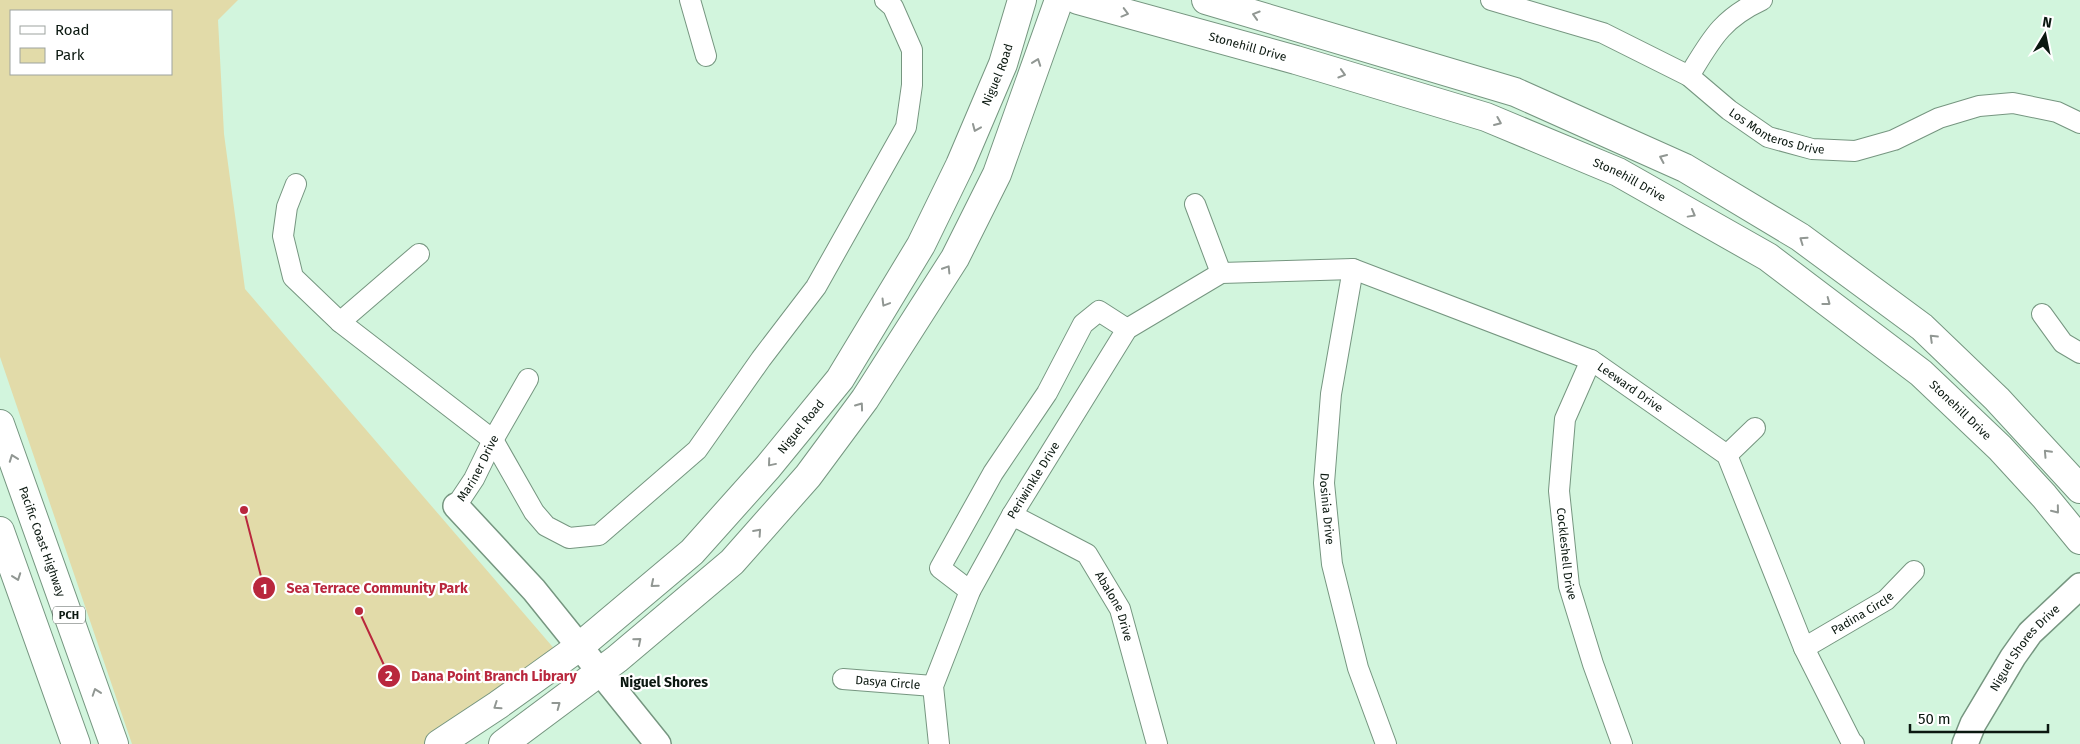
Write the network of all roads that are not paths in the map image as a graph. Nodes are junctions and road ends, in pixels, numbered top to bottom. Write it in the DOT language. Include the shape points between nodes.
graph roads {
  1 [pos="690,0"];
  2 [pos="885,0"];
  3 [pos="1022,0"];
  4 [pos="1059,0"];
  5 [pos="1078,0"];
  6 [pos="1206,0"];
  7 [pos="1491,0"];
  8 [pos="1762,0"];
  9 [pos="706,56"];
  10 [pos="1689,76"];
  11 [pos="2080,123"];
  12 [pos="296,184"];
  13 [pos="1195,204"];
  14 [pos="419,254"];
  15 [pos="1353,269"];
  16 [pos="1221,273"];
  17 [pos="2042,314"];
  18 [pos="340,322"];
  19 [pos="1127,329"];
  20 [pos="2080,353"];
  21 [pos="1591,360"];
  22 [pos="528,379"];
  23 [pos="0,424"];
  24 [pos="1755,428"];
  25 [pos="493,440"];
  26 [pos="1727,455"];
  27 [pos="2080,489"];
  28 [pos="456,506"];
  29 [pos="1012,515"];
  30 [pos="0,531"];
  31 [pos="2080,540"];
  32 [pos="1914,571"];
  33 [pos="2080,586"];
  34 [pos="970,591"];
  35 [pos="2080,606"];
  36 [pos="579,647"];
  37 [pos="1804,648"];
  38 [pos="2013,657"];
  39 [pos="600,672"];
  40 [pos="843,679"];
  41 [pos="933,686"];
  42 [pos="76,744"];
  43 [pos="114,744"];
  44 [pos="440,744"];
  45 [pos="503,744"];
  46 [pos="658,744"];
  47 [pos="939,744"];
  48 [pos="1158,744"];
  49 [pos="1386,744"];
  50 [pos="1622,744"];
  51 [pos="1854,744"];
  52 [pos="1965,744"];
  1 -- 9 [label="street"];
  2 -- 25 [label="street" via="893,7 912,50 912,85 906,128 816,288 697,450 599,535 569,538 546,526 534,512"];
  3 -- 36 [label="main road, Niguel Road, one-way" via="1003,64 960,164 921,245 840,379 692,552"];
  39 -- 4 [label="main road, one-way" via="732,562 808,476 865,398 955,258 997,174"];
  5 -- 31 [label="main road, Stonehill Drive, one-way" via="1486,117 1618,172 1768,257 1921,373 2000,448"];
  27 -- 6 [label="main road, one-way" via="1997,399 1922,327 1800,237 1685,168 1515,92"];
  7 -- 10 [label="street, Los Monteros Drive" via="1603,33"];
  8 -- 10 [label="street" via="1743,8 1714,33"];
  10 -- 11 [label="street, Los Monteros Drive" via="1768,137 1812,149 1854,151 1894,140 1939,118 1979,106 2013,103 2057,112"];
  12 -- 18 [label="street, Mariner Drive" via="287,207 283,236 293,277"];
  13 -- 16 [label="street"];
  14 -- 18 [label="street"];
  15 -- 16 [label="street, Leeward Drive"];
  15 -- 21 [label="street, Leeward Drive"];
  15 -- 49 [label="street, Dosinia Drive" via="1331,394 1324,484 1332,564 1358,668"];
  16 -- 19 [label="street, Periwinkle Drive"];
  17 -- 20 [label="street" via="2063,343"];
  18 -- 25 [label="street, Mariner Drive"];
  19 -- 29 [label="street, Periwinkle Drive"];
  19 -- 34 [label="street" via="1099,311 1084,324 1047,392 992,474 940,568"];
  21 -- 26 [label="street, Leeward Drive"];
  21 -- 50 [label="street, Cockleshell Drive" via="1564,420 1559,491 1569,586"];
  22 -- 25 [label="street"];
  43 -- 23 [label="main road, Pacific Coast Highway / PCH, one-way"];
  24 -- 26 [label="street"];
  25 -- 28 [label="street, Mariner Drive"];
  26 -- 37 [label="street"];
  28 -- 36 [label="street, Mariner Drive" via="534,590"];
  29 -- 34 [label="street, Periwinkle Drive"];
  29 -- 48 [label="street, Abalone Drive" via="1087,554 1120,609"];
  30 -- 42 [label="main road, PCH, one-way"];
  32 -- 37 [label="street, Padina Circle" via="1886,600"];
  33 -- 38 [label="street, Niguel Shores Drive" via="2030,633"];
  34 -- 41 [label="street, Periwinkle Drive"];
  35 -- 38 [label="street" via="2041,641"];
  36 -- 39 [label="street, Mariner Drive"];
  36 -- 44 [label="main road, Niguel Road, one-way"];
  37 -- 51 [label="street"];
  38 -- 52 [label="street, Niguel Shores Drive" via="1973,724"];
  45 -- 39 [label="main road, one-way"];
  39 -- 46 [label="street, Mariner Drive"];
  40 -- 41 [label="street, Dasya Circle"];
  41 -- 47 [label="street, Periwinkle Drive"];
}
